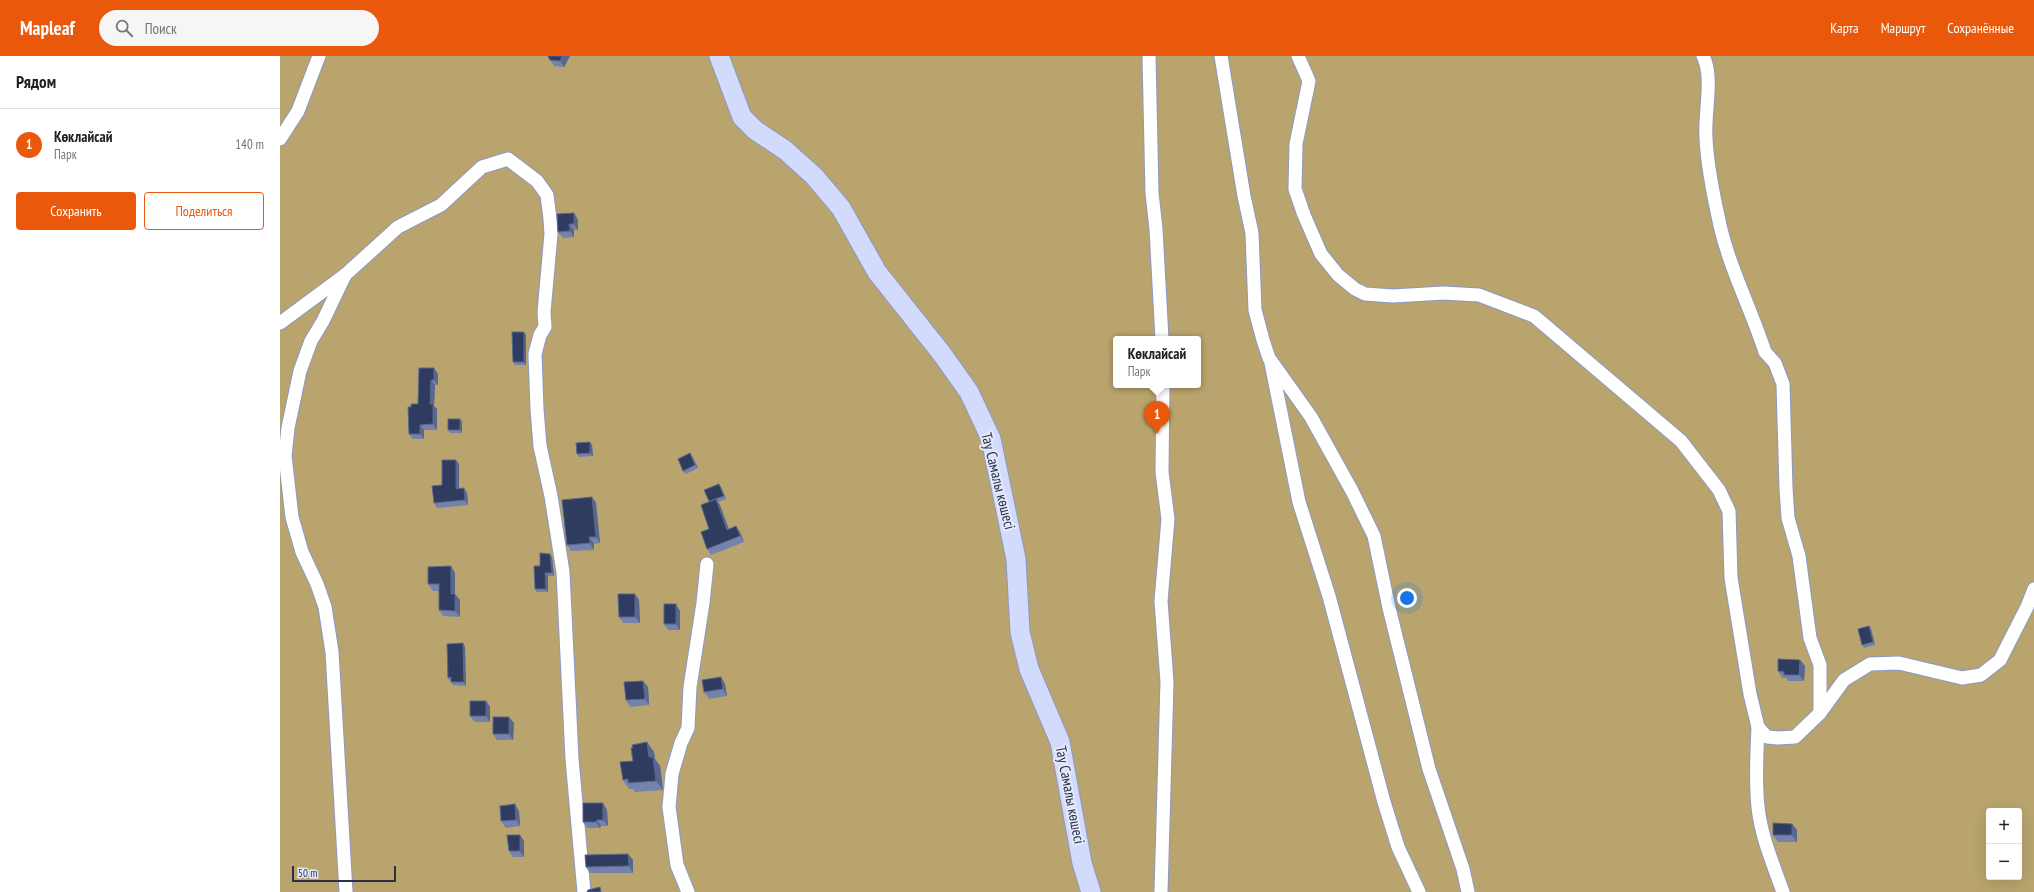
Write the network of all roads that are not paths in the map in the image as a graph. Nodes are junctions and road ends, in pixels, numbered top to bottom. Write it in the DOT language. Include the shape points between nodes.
graph roads {
  1 [pos="320,56"];
  2 [pos="719,56"];
  3 [pos="1149,56"];
  4 [pos="1221,56"];
  5 [pos="1298,56"];
  6 [pos="1703,56"];
  7 [pos="280,139"];
  8 [pos="345,275"];
  9 [pos="280,322"];
  10 [pos="1162,336"];
  11 [pos="1269,358"];
  12 [pos="1163,388"];
  13 [pos="707,564"];
  14 [pos="2034,589"];
  15 [pos="1820,713"];
  16 [pos="1758,727"];
  17 [pos="346,892"];
  18 [pos="584,892"];
  19 [pos="688,892"];
  20 [pos="1091,892"];
  21 [pos="1161,892"];
  22 [pos="1419,892"];
  23 [pos="1468,892"];
  24 [pos="1783,892"];
  1 -- 7 [label="street" via="298,111"];
  2 -- 20 [label="street, Тау Самалы көшесі" via="742,117 755,130 786,150 814,176 841,208 877,272 969,392 991,439 1016,559 1020,632 1029,669 1060,742 1082,863"];
  3 -- 10 [label="street" via="1152,193"];
  4 -- 11 [label="street" via="1252,234 1255,310"];
  5 -- 16 [label="street" via="1309,80 1296,144 1296,189 1321,254 1338,275 1365,294 1479,295 1534,316 1681,441 1719,490 1729,511 1731,578"];
  6 -- 15 [label="street" via="1708,76 1706,139 1724,243 1765,352 1775,363 1783,384 1788,518 1799,556 1810,638 1820,665"];
  8 -- 9 [label="street"];
  8 -- 17 [label="street" via="311,341 300,371 285,456 292,517 302,552 325,607 332,652"];
  8 -- 18 [label="street" via="398,227 441,205 482,166 508,159 537,181 546,196 551,234 545,327 535,354 536,409 540,446 563,572 572,759"];
  11 -- 22 [label="street" via="1298,502 1329,596 1386,809 1398,847"];
  11 -- 23 [label="street" via="1311,417 1374,536 1429,769 1463,869"];
  12 -- 21 [label="street" via="1162,472 1168,519 1161,602 1168,682"];
  13 -- 19 [label="street" via="690,687 688,728 672,774 669,807 677,865"];
  14 -- 15 [label="street" via="2000,660 1981,675 1962,678 1899,663 1870,664 1844,680"];
  15 -- 16 [label="street" via="1795,736 1767,736"];
  16 -- 24 [label="street" via="1758,807 1767,848"];
}
